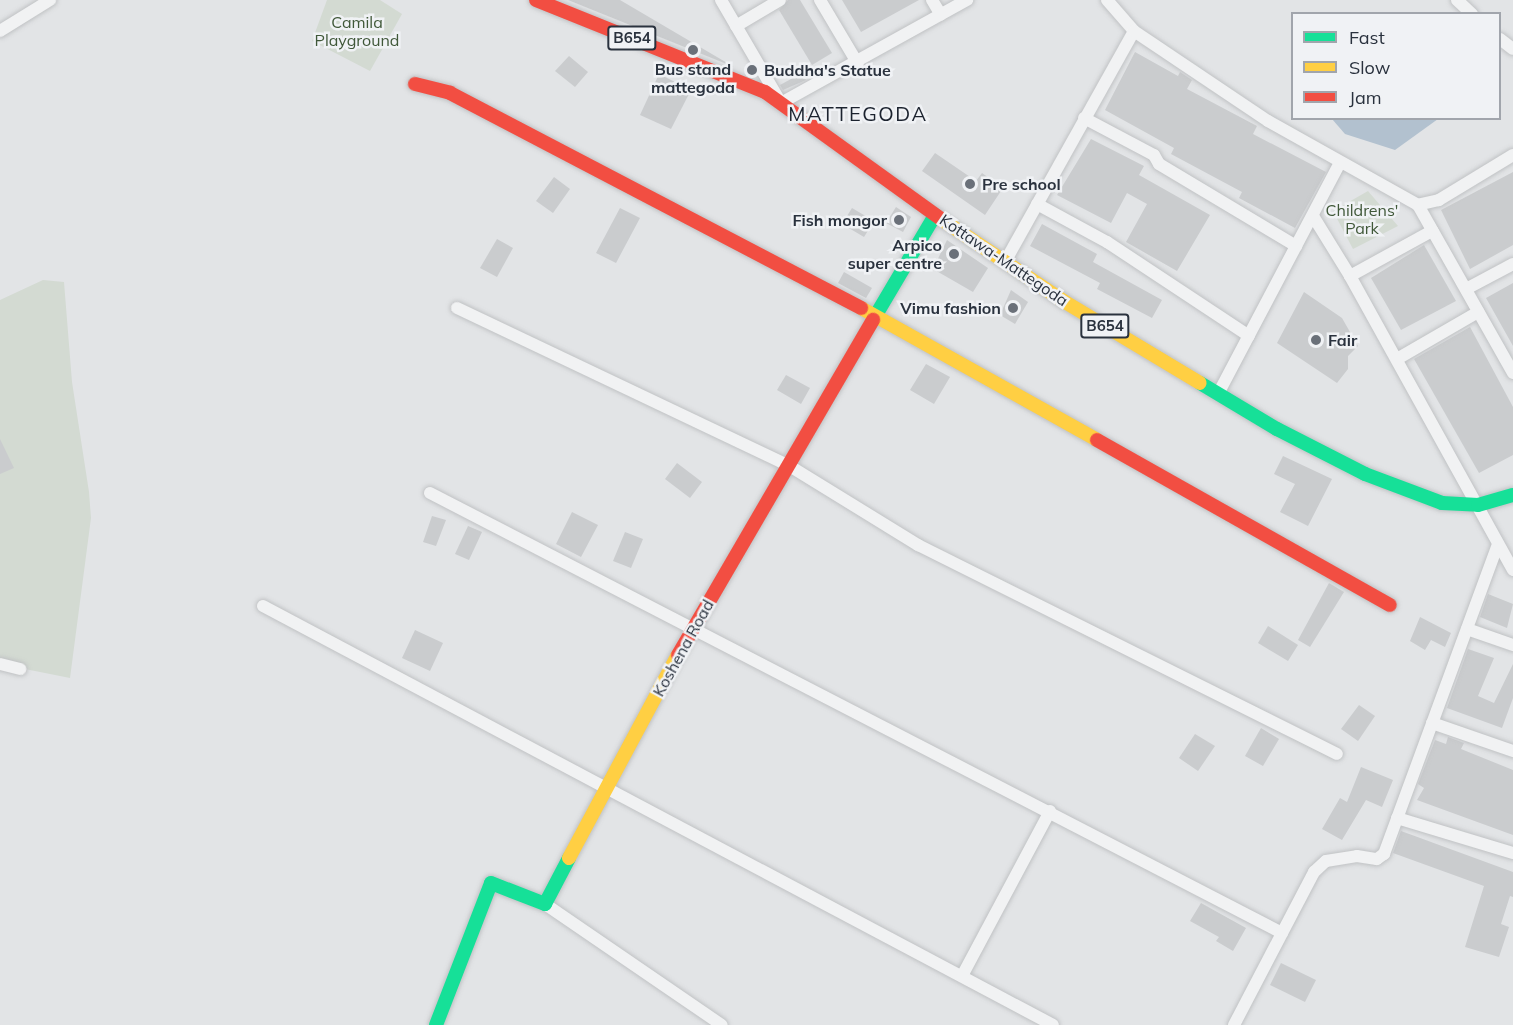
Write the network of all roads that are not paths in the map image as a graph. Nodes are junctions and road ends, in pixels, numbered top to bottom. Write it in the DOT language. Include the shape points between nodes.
graph roads {
  1 [pos="50,0"];
  2 [pos="536,0"];
  3 [pos="721,0"];
  4 [pos="780,0"];
  5 [pos="820,0"];
  6 [pos="932,0"];
  7 [pos="967,0"];
  8 [pos="1107,0"];
  9 [pos="1457,0"];
  10 [pos="1470,12"];
  11 [pos="941,15"];
  12 [pos="736,26"];
  13 [pos="0,31"];
  14 [pos="1134,31"];
  15 [pos="1501,40"];
  16 [pos="1513,49"];
  17 [pos="858,64"];
  18 [pos="415,84"];
  19 [pos="781,103"];
  20 [pos="1084,118"];
  21 [pos="1513,155"];
  22 [pos="1340,163"];
  23 [pos="1037,204"];
  24 [pos="1418,205"];
  25 [pos="935,215"];
  26 [pos="1313,216"];
  27 [pos="1432,231"];
  28 [pos="1296,246"];
  29 [pos="1006,260"];
  30 [pos="1513,264"];
  31 [pos="1350,276"];
  32 [pos="1466,290"];
  33 [pos="457,308"];
  34 [pos="1478,312"];
  35 [pos="877,316"];
  36 [pos="1249,336"];
  37 [pos="1397,359"];
  38 [pos="1513,374"];
  39 [pos="1218,394"];
  40 [pos="788,465"];
  41 [pos="430,493"];
  42 [pos="1513,495"];
  43 [pos="1478,505"];
  44 [pos="1498,544"];
  45 [pos="1513,570"];
  46 [pos="1390,604"];
  47 [pos="263,606"];
  48 [pos="692,628"];
  49 [pos="1467,629"];
  50 [pos="1513,645"];
  51 [pos="0,664"];
  52 [pos="20,669"];
  53 [pos="1432,723"];
  54 [pos="1513,751"];
  55 [pos="1337,754"];
  56 [pos="607,788"];
  57 [pos="1050,811"];
  58 [pos="1397,819"];
  59 [pos="1513,854"];
  60 [pos="545,904"];
  61 [pos="1282,933"];
  62 [pos="962,976"];
  63 [pos="436,1025"];
  64 [pos="722,1025"];
  65 [pos="1053,1025"];
  66 [pos="1234,1025"];
  1 -- 13 [label="street"];
  2 -- 19 [label="street, Kottawa-Mattegoda / B654" via="737,80"];
  3 -- 12 [label="street"];
  4 -- 12 [label="street"];
  5 -- 17 [label="street"];
  6 -- 11 [label="street"];
  7 -- 11 [label="street"];
  8 -- 14 [label="street"];
  9 -- 10 [label="street"];
  11 -- 17 [label="street"];
  12 -- 19 [label="street"];
  14 -- 20 [label="street"];
  14 -- 22 [label="street" via="1268,121"];
  15 -- 16 [label="street"];
  17 -- 19 [label="street"];
  18 -- 35 [label="street" via="450,93"];
  19 -- 25 [label="street, Kottawa-Mattegoda / B654"];
  20 -- 23 [label="street"];
  20 -- 28 [label="street" via="1154,155 1159,164"];
  21 -- 24 [label="street" via="1439,200"];
  22 -- 24 [label="street"];
  22 -- 26 [label="street"];
  23 -- 29 [label="street"];
  23 -- 36 [label="street" via="1107,242"];
  24 -- 27 [label="street"];
  25 -- 29 [label="street, Kottawa-Mattegoda / B654"];
  25 -- 35 [label="street, Koshena Road"];
  26 -- 28 [label="street"];
  26 -- 31 [label="street"];
  27 -- 31 [label="street"];
  27 -- 32 [label="street"];
  28 -- 36 [label="street"];
  29 -- 39 [label="street, Kottawa-Mattegoda / B654" via="1065,302"];
  30 -- 32 [label="street"];
  31 -- 37 [label="street"];
  32 -- 34 [label="street"];
  33 -- 40 [label="street"];
  34 -- 37 [label="street"];
  34 -- 38 [label="street"];
  35 -- 40 [label="street, Koshena Road"];
  35 -- 46 [label="street"];
  36 -- 39 [label="street"];
  37 -- 43 [label="street"];
  39 -- 43 [label="street, Kottawa-Mattegoda / B654" via="1365,474 1442,503"];
  40 -- 48 [label="street, Koshena Road"];
  40 -- 55 [label="street" via="918,545"];
  41 -- 48 [label="street"];
  42 -- 43 [label="street, Kottawa-Mattegoda / B654"];
  43 -- 44 [label="street"];
  44 -- 45 [label="street"];
  44 -- 49 [label="street"];
  47 -- 56 [label="street"];
  48 -- 56 [label="street, Koshena Road"];
  48 -- 57 [label="street"];
  49 -- 50 [label="street"];
  49 -- 53 [label="street"];
  51 -- 52 [label="street"];
  53 -- 54 [label="street"];
  53 -- 58 [label="street"];
  56 -- 60 [label="street, Koshena Road"];
  56 -- 62 [label="street"];
  57 -- 61 [label="street"];
  57 -- 62 [label="street"];
  58 -- 59 [label="street"];
  58 -- 61 [label="street" via="1384,854 1377,859 1357,856 1326,861 1314,872"];
  60 -- 63 [label="street" via="491,883"];
  60 -- 64 [label="street"];
  61 -- 66 [label="street"];
  62 -- 65 [label="street"];
}
